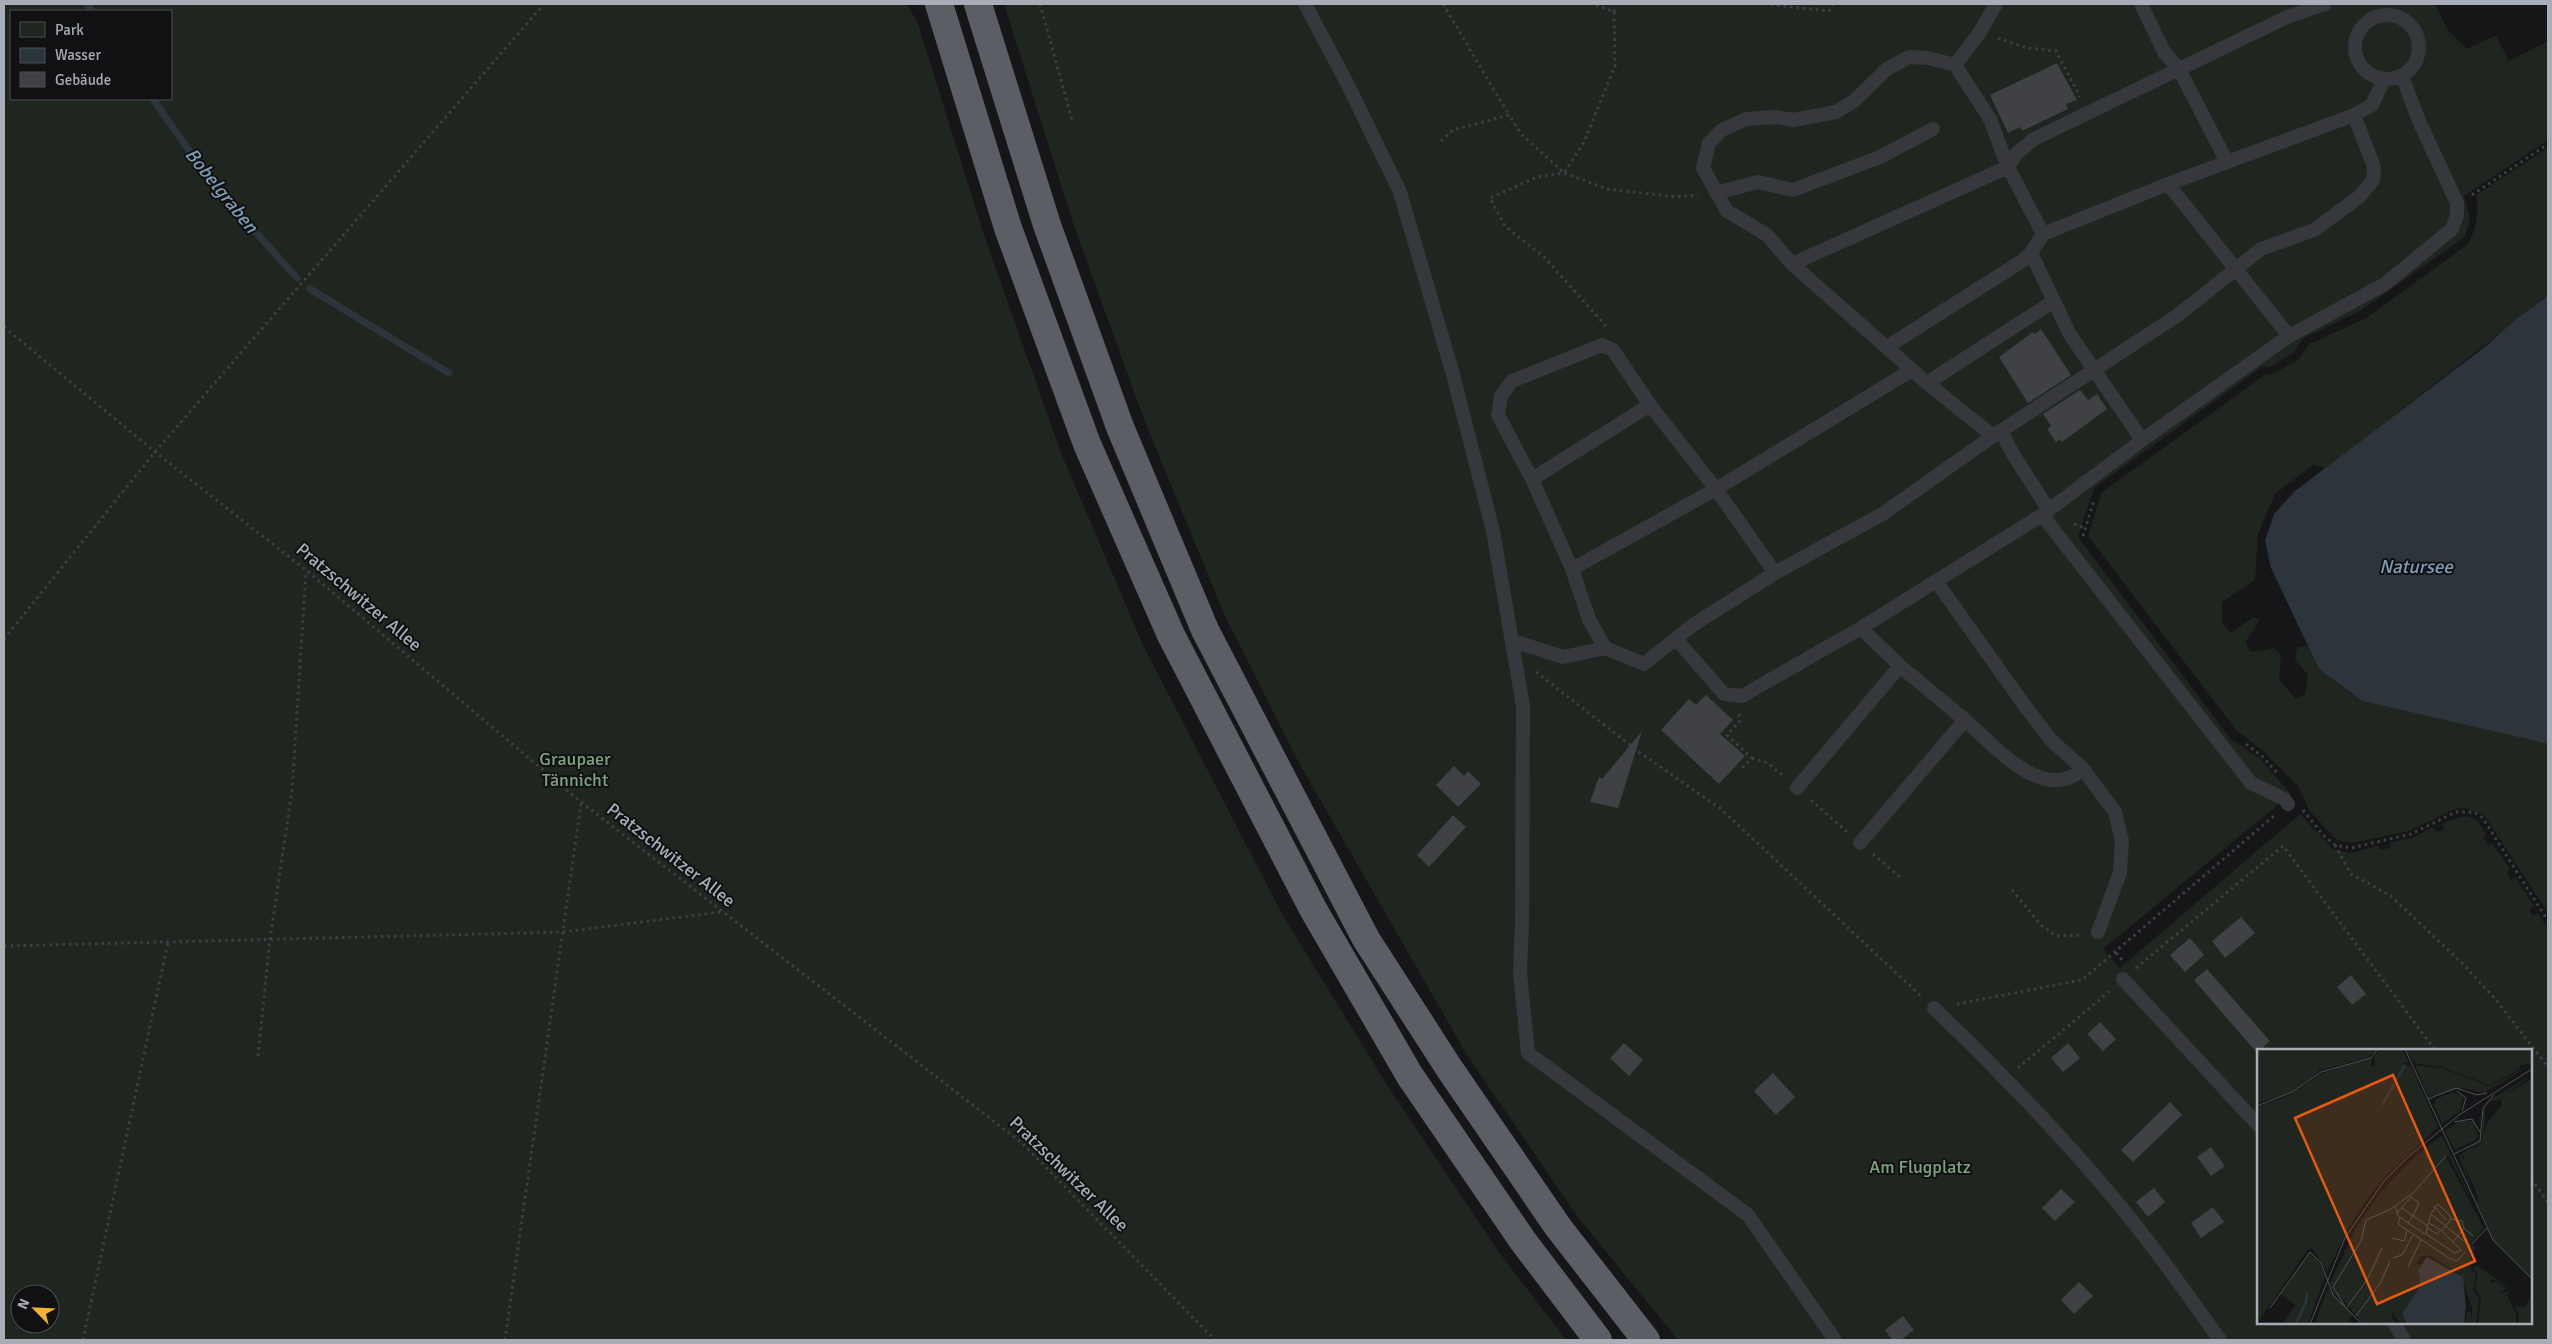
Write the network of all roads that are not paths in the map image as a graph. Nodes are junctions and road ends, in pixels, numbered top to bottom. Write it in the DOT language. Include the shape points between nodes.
graph roads {
  1 [pos="939,4"];
  2 [pos="978,4"];
  3 [pos="1304,4"];
  4 [pos="1996,4"];
  5 [pos="2141,4"];
  6 [pos="2325,4"];
  7 [pos="1955,65"];
  8 [pos="2179,69"];
  9 [pos="2402,76"];
  10 [pos="2384,79"];
  11 [pos="2354,114"];
  12 [pos="1933,129"];
  13 [pos="2227,162"];
  14 [pos="2008,166"];
  15 [pos="2168,184"];
  16 [pos="1716,193"];
  17 [pos="2043,234"];
  18 [pos="2031,253"];
  19 [pos="1792,264"];
  20 [pos="2234,269"];
  21 [pos="2054,302"];
  22 [pos="2289,336"];
  23 [pos="1887,347"];
  24 [pos="1912,370"];
  25 [pos="2096,370"];
  26 [pos="1928,383"];
  27 [pos="1650,405"];
  28 [pos="1997,434"];
  29 [pos="2142,440"];
  30 [pos="1532,479"];
  31 [pos="1716,489"];
  32 [pos="2045,513"];
  33 [pos="1572,569"];
  34 [pos="1774,573"];
  35 [pos="1936,581"];
  36 [pos="1861,628"];
  37 [pos="1676,639"];
  38 [pos="1520,643"];
  39 [pos="1605,648"];
  40 [pos="1900,666"];
  41 [pos="1965,720"];
  42 [pos="2083,769"];
  43 [pos="1797,788"];
  44 [pos="2288,804"];
  45 [pos="1860,843"];
  46 [pos="2098,932"];
  47 [pos="2123,979"];
  48 [pos="1934,1008"];
  49 [pos="2257,1124"];
  50 [pos="2395,1324"];
  51 [pos="1598,1340"];
  52 [pos="1646,1340"];
  53 [pos="1835,1340"];
  54 [pos="2220,1340"];
  55 [pos="2404,1340"];
  1 -- 51 [label="highway" via="1008,228 1086,444 1171,635 1312,909 1410,1076 1523,1242"];
  2 -- 52 [label="highway" via="1047,225 1120,427 1205,630 1366,939 1448,1068 1558,1227"];
  3 -- 53 [label="lane" via="1400,192 1452,371 1493,531 1523,706 1520,973 1528,1053 1744,1211"];
  4 -- 7 [label="lane"];
  5 -- 8 [label="lane" via="2164,52"];
  6 -- 8 [label="lane" via="2287,17"];
  7 -- 14 [label="lane" via="1990,118"];
  7 -- 16 [label="lane" via="1909,57 1887,68 1854,101 1836,112 1793,120 1776,117 1746,119 1722,130 1709,143 1703,168"];
  8 -- 13 [label="lane"];
  8 -- 14 [label="lane" via="2034,139 2017,153"];
  9 -- 10 [label="lane"];
  9 -- 10 [label="lane" via="2415,63 2419,46 2417,37 2407,22 2381,16 2365,24 2356,48 2359,63 2366,71"];
  9 -- 22 [label="lane" via="2418,121 2456,203 2457,215 2452,228 2385,284"];
  10 -- 11 [label="lane" via="2372,105"];
  11 -- 13 [label="lane"];
  11 -- 20 [label="lane" via="2374,167 2372,180 2358,197 2314,230 2261,248"];
  12 -- 16 [label="lane" via="1880,156 1792,190 1758,182"];
  13 -- 15 [label="lane"];
  14 -- 17 [label="lane"];
  14 -- 19 [label="lane"];
  15 -- 17 [label="lane"];
  15 -- 20 [label="lane"];
  16 -- 19 [label="lane" via="1727,211 1767,235"];
  17 -- 18 [label="lane"];
  18 -- 21 [label="lane"];
  18 -- 23 [label="lane"];
  19 -- 23 [label="lane"];
  20 -- 22 [label="lane"];
  20 -- 25 [label="lane" via="2178,315"];
  21 -- 25 [label="lane" via="2069,333"];
  21 -- 26 [label="lane"];
  22 -- 29 [label="lane"];
  23 -- 24 [label="lane"];
  24 -- 26 [label="lane"];
  24 -- 31 [label="lane"];
  25 -- 28 [label="lane"];
  25 -- 29 [label="lane"];
  26 -- 28 [label="lane"];
  27 -- 30 [label="lane"];
  27 -- 30 [label="lane" via="1613,350 1602,345 1512,381 1501,396 1498,415"];
  27 -- 31 [label="lane"];
  28 -- 32 [label="lane" via="2014,456"];
  28 -- 34 [label="lane" via="1884,513"];
  29 -- 32 [label="lane"];
  30 -- 33 [label="lane"];
  31 -- 33 [label="lane"];
  31 -- 34 [label="lane"];
  32 -- 35 [label="lane"];
  32 -- 44 [label="lane" via="2251,783"];
  33 -- 39 [label="lane" via="1589,619"];
  34 -- 37 [label="lane"];
  35 -- 36 [label="lane"];
  35 -- 42 [label="lane" via="2051,740"];
  36 -- 37 [label="lane" via="1742,696 1724,694"];
  36 -- 40 [label="lane"];
  37 -- 39 [label="lane" via="1644,664"];
  38 -- 39 [label="lane" via="1563,657"];
  40 -- 41 [label="lane"];
  40 -- 43 [label="lane"];
  41 -- 42 [label="lane" via="2022,770 2036,777 2055,782"];
  41 -- 45 [label="lane"];
  42 -- 46 [label="lane" via="2115,812 2122,841 2120,872"];
  47 -- 49 [label="lane"];
  48 -- 54 [label="lane" via="2006,1078 2111,1194"];
  50 -- 55 [label="lane"];
}
